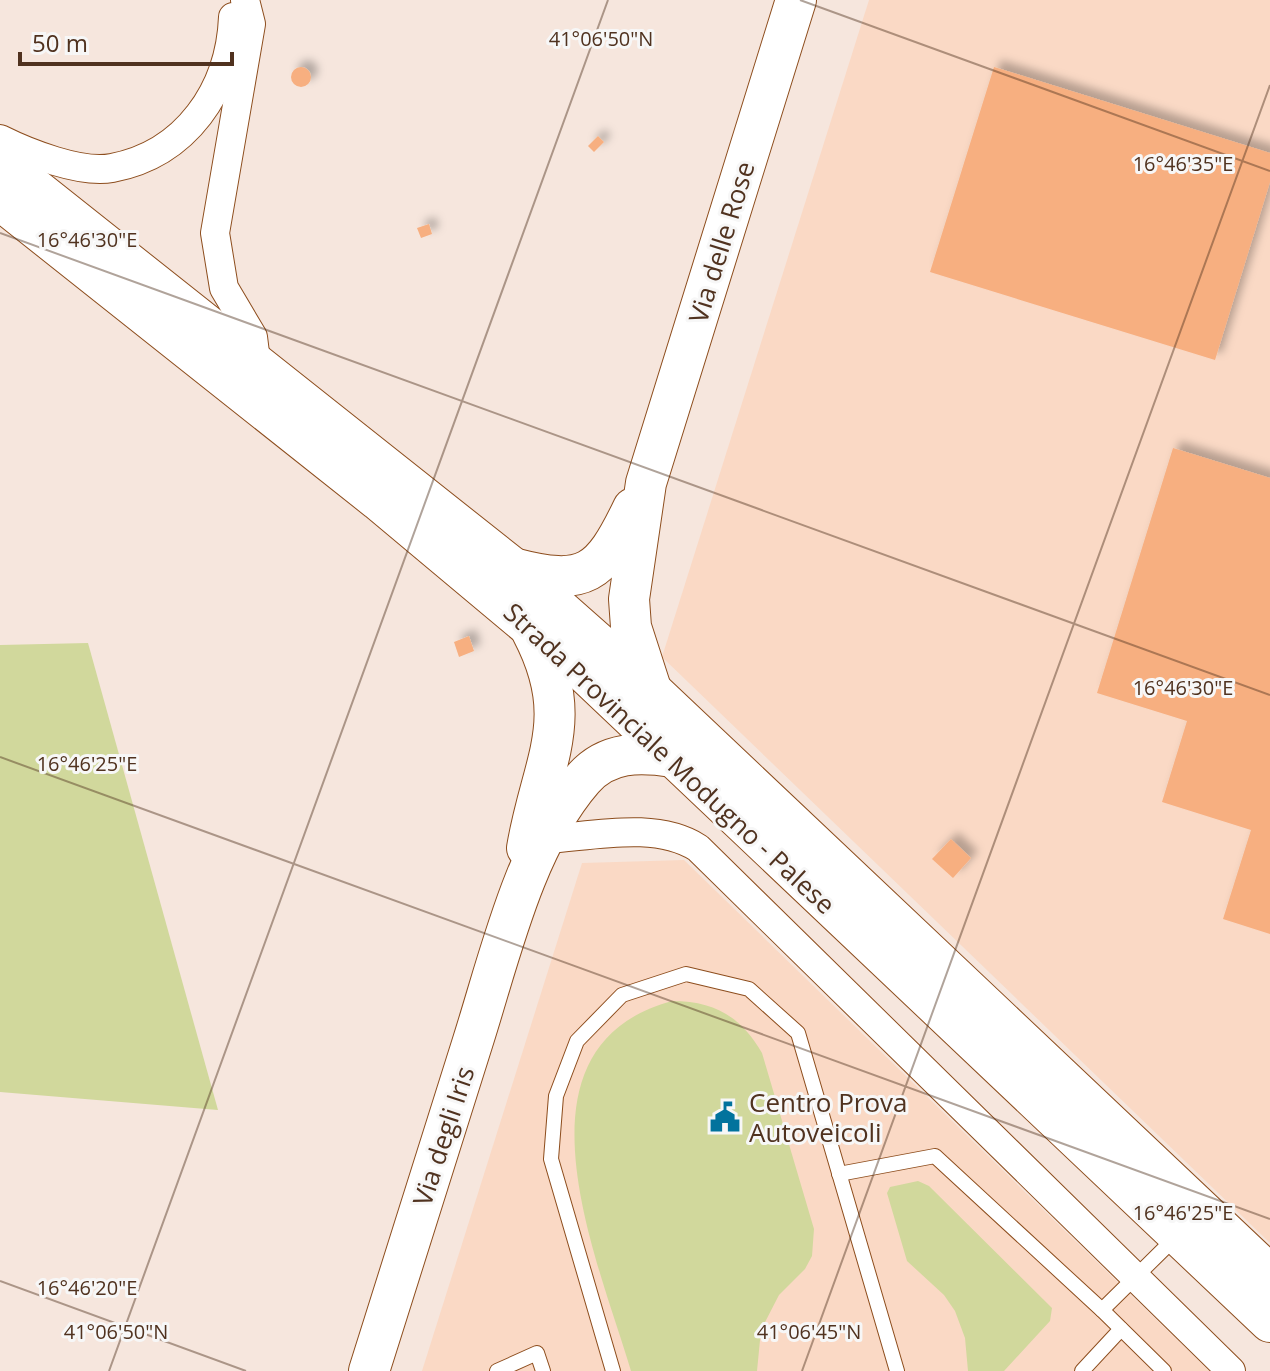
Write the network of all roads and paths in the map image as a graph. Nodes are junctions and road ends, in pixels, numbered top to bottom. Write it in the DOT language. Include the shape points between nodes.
graph roads {
  1 [pos="234,0"];
  2 [pos="245,0"];
  3 [pos="796,0"];
  4 [pos="0,139"];
  5 [pos="0,161"];
  6 [pos="0,200"];
  7 [pos="256,361"];
  8 [pos="646,483"];
  9 [pos="513,568"];
  10 [pos="528,625"];
  11 [pos="651,690"];
  12 [pos="673,757"];
  13 [pos="546,839"];
  14 [pos="518,900"];
  15 [pos="839,1174"];
  16 [pos="1179,1234"];
  17 [pos="1270,1275"];
  18 [pos="1135,1277"];
  19 [pos="1102,1310"];
  20 [pos="1270,1322"];
  21 [pos="1121,1329"];
  22 [pos="369,1371"];
  23 [pos="497,1371"];
  24 [pos="543,1371"];
  25 [pos="613,1371"];
  26 [pos="897,1371"];
  27 [pos="1082,1371"];
  28 [pos="1164,1371"];
  29 [pos="1231,1371"];
  1 -- 4 [label="street" via="233,30 219,79 198,120 164,151 110,169 39,159"];
  2 -- 7 [label="street" via="251,24 215,233 224,288 253,337"];
  3 -- 8 [label="main road, Via delle Rose"];
  5 -- 7 [label="main road, Strada Provinciale Modugno - Palese"];
  6 -- 10 [label="main road, Strada Provinciale Modugno - Palese"];
  7 -- 9 [label="main road, Strada Provinciale Modugno - Palese"];
  8 -- 9 [label="main road" via="607,554 580,576 553,579"];
  8 -- 11 [label="main road" via="629,599 631,627"];
  9 -- 11 [label="main road, Strada Provinciale Modugno - Palese"];
  10 -- 12 [label="main road, Strada Provinciale Modugno - Palese"];
  10 -- 14 [label="main road" via="549,664 557,705"];
  11 -- 17 [label="main road, Strada Provinciale Modugno - Palese"];
  12 -- 13 [label="main road" via="614,756 585,777"];
  12 -- 16 [label="main road, Strada Provinciale Modugno - Palese"];
  13 -- 14 [label="main road"];
  13 -- 18 [label="street" via="662,833 698,848"];
  14 -- 22 [label="main road, Via degli Iris"];
  15 -- 19 [label="lane" via="935,1156"];
  15 -- 25 [label="lane" via="798,1033 749,989 686,974 622,995 577,1041 556,1096 551,1159"];
  15 -- 26 [label="lane"];
  16 -- 18 [label="lane"];
  16 -- 20 [label="main road, Strada Provinciale Modugno - Palese"];
  18 -- 19 [label="lane"];
  18 -- 29 [label="street"];
  19 -- 21 [label="lane"];
  21 -- 27 [label="lane"];
  21 -- 28 [label="lane"];
  23 -- 24 [label="lane" via="537,1353"];
}
